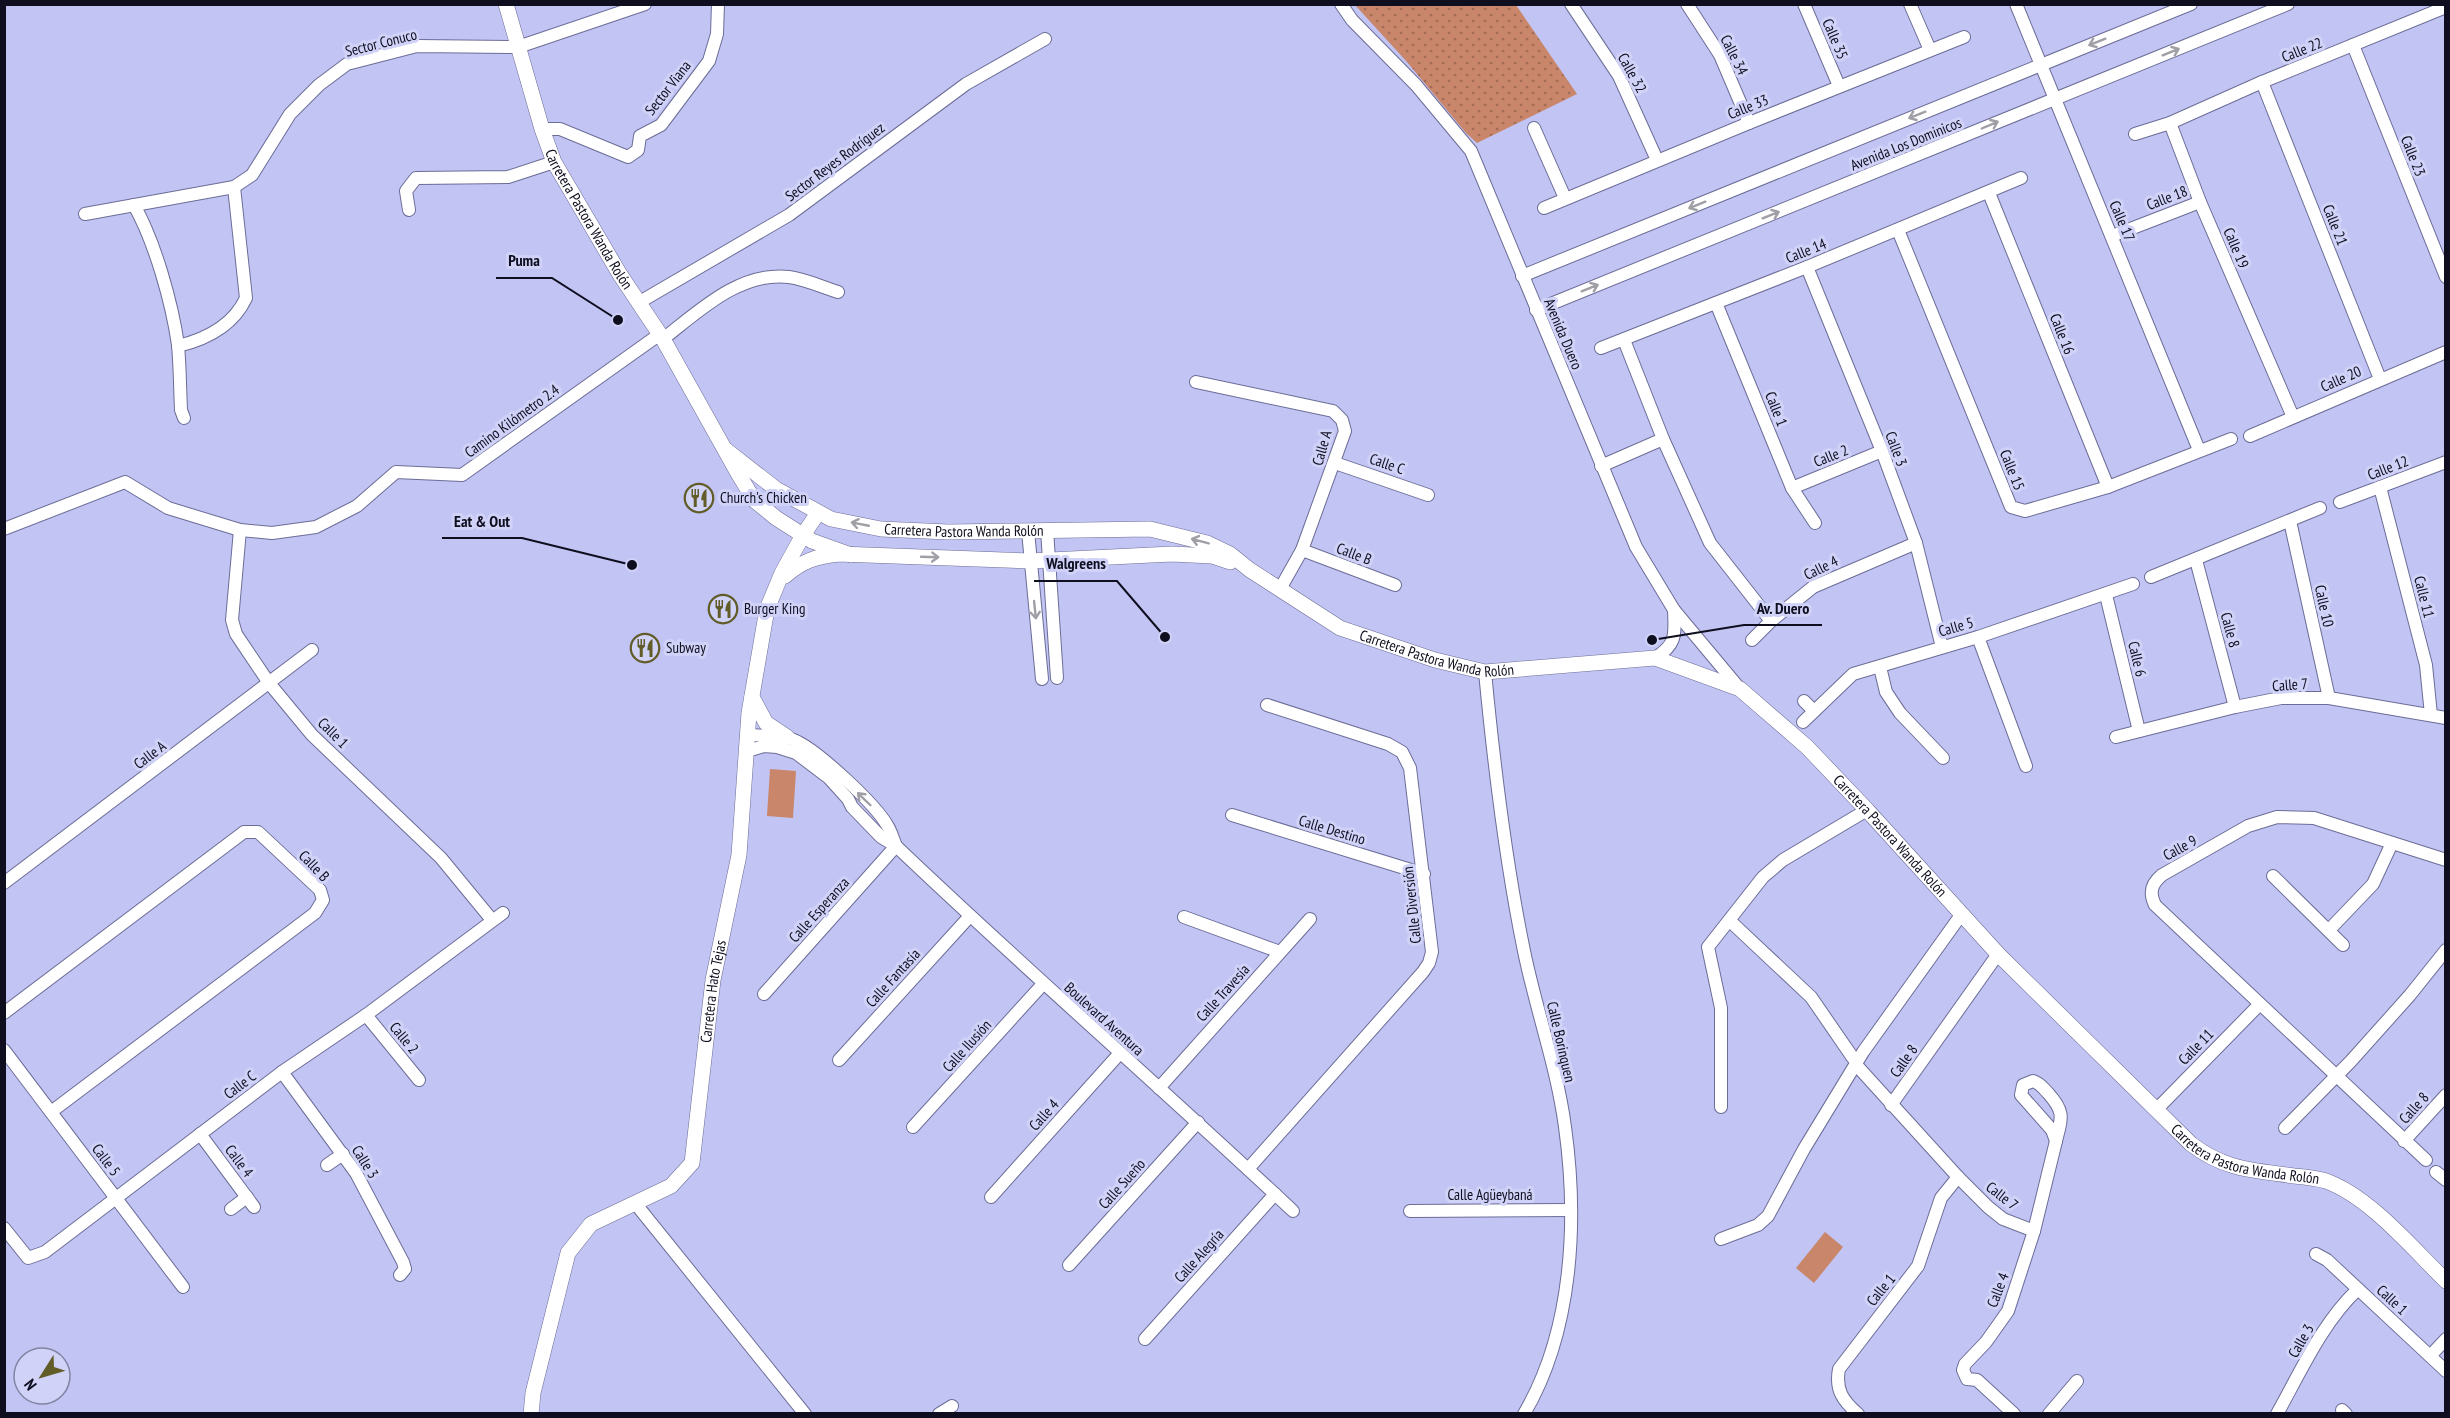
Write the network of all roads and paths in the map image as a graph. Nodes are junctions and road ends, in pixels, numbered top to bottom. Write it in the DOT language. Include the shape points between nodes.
graph roads {
  1 [pos="506,4"];
  2 [pos="645,4"];
  3 [pos="718,4"];
  4 [pos="1341,4"];
  5 [pos="1572,4"];
  6 [pos="1687,4"];
  7 [pos="1804,4"];
  8 [pos="1910,4"];
  9 [pos="2016,4"];
  10 [pos="2190,4"];
  11 [pos="2288,4"];
  12 [pos="2445,10"];
  13 [pos="1964,37"];
  14 [pos="1045,39"];
  15 [pos="2353,45"];
  16 [pos="518,47"];
  17 [pos="1930,50"];
  18 [pos="2040,65"];
  19 [pos="2262,82"];
  20 [pos="1839,86"];
  21 [pos="2054,99"];
  22 [pos="1749,123"];
  23 [pos="2170,123"];
  24 [pos="1534,128"];
  25 [pos="542,129"];
  26 [pos="2135,134"];
  27 [pos="1657,160"];
  28 [pos="554,162"];
  29 [pos="2020,178"];
  30 [pos="234,187"];
  31 [pos="1989,193"];
  32 [pos="1565,198"];
  33 [pos="2200,202"];
  34 [pos="134,205"];
  35 [pos="1544,208"];
  36 [pos="409,210"];
  37 [pos="85,213"];
  38 [pos="1898,230"];
  39 [pos="2112,236"];
  40 [pos="1807,267"];
  41 [pos="1522,276"];
  42 [pos="2445,277"];
  43 [pos="838,292"];
  44 [pos="638,303"];
  45 [pos="1716,303"];
  46 [pos="1536,310"];
  47 [pos="661,336"];
  48 [pos="1624,340"];
  49 [pos="178,346"];
  50 [pos="1601,348"];
  51 [pos="2445,352"];
  52 [pos="2380,379"];
  53 [pos="1196,382"];
  54 [pos="2293,417"];
  55 [pos="184,418"];
  56 [pos="2250,436"];
  57 [pos="2231,439"];
  58 [pos="1663,440"];
  59 [pos="726,450"];
  60 [pos="2199,450"];
  61 [pos="1882,452"];
  62 [pos="1335,462"];
  63 [pos="2445,462"];
  64 [pos="1601,466"];
  65 [pos="2108,487"];
  66 [pos="2380,487"];
  67 [pos="1792,488"];
  68 [pos="1428,495"];
  69 [pos="2340,502"];
  70 [pos="2320,508"];
  71 [pos="818,513"];
  72 [pos="2290,521"];
  73 [pos="1815,523"];
  74 [pos="4,529"];
  75 [pos="240,530"];
  76 [pos="1047,530"];
  77 [pos="1028,531"];
  78 [pos="803,535"];
  79 [pos="1916,543"];
  80 [pos="1302,550"];
  81 [pos="851,555"];
  82 [pos="2196,560"];
  83 [pos="1030,561"];
  84 [pos="1049,561"];
  85 [pos="1250,570"];
  86 [pos="2151,577"];
  87 [pos="2133,584"];
  88 [pos="776,585"];
  89 [pos="1395,585"];
  90 [pos="1280,589"];
  91 [pos="2106,595"];
  92 [pos="1674,610"];
  93 [pos="1771,621"];
  94 [pos="1978,637"];
  95 [pos="1752,640"];
  96 [pos="1942,647"];
  97 [pos="312,650"];
  98 [pos="1655,658"];
  99 [pos="1880,667"];
  100 [pos="1485,672"];
  101 [pos="1057,678"];
  102 [pos="1042,679"];
  103 [pos="269,683"];
  104 [pos="1740,689"];
  105 [pos="752,697"];
  106 [pos="2329,698"];
  107 [pos="1804,700"];
  108 [pos="1267,705"];
  109 [pos="2235,708"];
  110 [pos="1814,711"];
  111 [pos="2431,715"];
  112 [pos="2445,718"];
  113 [pos="1803,722"];
  114 [pos="2139,731"];
  115 [pos="748,735"];
  116 [pos="787,737"];
  117 [pos="2116,737"];
  118 [pos="747,750"];
  119 [pos="1943,758"];
  120 [pos="816,764"];
  121 [pos="2026,766"];
  122 [pos="1867,810"];
  123 [pos="1232,815"];
  124 [pos="2392,843"];
  125 [pos="896,846"];
  126 [pos="2445,860"];
  127 [pos="1424,874"];
  128 [pos="2273,876"];
  129 [pos="4,883"];
  130 [pos="503,912"];
  131 [pos="1961,915"];
  132 [pos="970,916"];
  133 [pos="1184,917"];
  134 [pos="1310,919"];
  135 [pos="492,920"];
  136 [pos="1730,921"];
  137 [pos="2329,930"];
  138 [pos="2343,945"];
  139 [pos="2445,950"];
  140 [pos="1280,952"];
  141 [pos="1998,954"];
  142 [pos="1043,984"];
  143 [pos="764,994"];
  144 [pos="2259,1005"];
  145 [pos="4,1013"];
  146 [pos="366,1015"];
  147 [pos="4,1050"];
  148 [pos="1120,1053"];
  149 [pos="839,1060"];
  150 [pos="282,1072"];
  151 [pos="2337,1075"];
  152 [pos="419,1080"];
  153 [pos="1159,1088"];
  154 [pos="2445,1095"];
  155 [pos="1891,1105"];
  156 [pos="1721,1107"];
  157 [pos="2156,1110"];
  158 [pos="51,1112"];
  159 [pos="1198,1122"];
  160 [pos="913,1127"];
  161 [pos="2285,1128"];
  162 [pos="200,1134"];
  163 [pos="2056,1141"];
  164 [pos="2404,1141"];
  165 [pos="343,1154"];
  166 [pos="2426,1161"];
  167 [pos="327,1165"];
  168 [pos="1248,1169"];
  169 [pos="1958,1177"];
  170 [pos="1275,1194"];
  171 [pos="991,1197"];
  172 [pos="116,1198"];
  173 [pos="635,1203"];
  174 [pos="231,1209"];
  175 [pos="1571,1210"];
  176 [pos="1293,1211"];
  177 [pos="1410,1211"];
  178 [pos="4,1228"];
  179 [pos="2034,1231"];
  180 [pos="1721,1239"];
  181 [pos="2316,1254"];
  182 [pos="1069,1265"];
  183 [pos="400,1275"];
  184 [pos="2445,1281"];
  185 [pos="183,1287"];
  186 [pos="2358,1289"];
  187 [pos="1145,1339"];
  188 [pos="2445,1339"];
  189 [pos="2430,1356"];
  190 [pos="2445,1371"];
  191 [pos="2077,1380"];
  192 [pos="952,1406"];
  193 [pos="531,1413"];
  194 [pos="805,1413"];
  195 [pos="939,1413"];
  196 [pos="1524,1413"];
  197 [pos="1858,1413"];
  198 [pos="2014,1413"];
  199 [pos="2049,1413"];
  200 [pos="2277,1413"];
  1 -- 16 [label="street, Carretera Pastora Wanda Rolón"];
  2 -- 16 [label="street, Sector Conuco"];
  3 -- 25 [label="street, Sector Viana" via="717,34 709,61 661,125 640,136 638,150 628,157 560,129"];
  4 -- 41 [label="street, Avenida Duero" via="1471,152"];
  5 -- 27 [label="street, Calle 32" via="1619,76"];
  6 -- 22 [label="street, Calle 34" via="1720,55"];
  7 -- 20 [label="street, Calle 35"];
  8 -- 17 [label="street"];
  9 -- 18 [label="street, Calle 17"];
  10 -- 18 [label="street, Avenida Los Dominicos, one-way"];
  21 -- 11 [label="street, Avenida Los Dominicos, one-way"];
  12 -- 15 [label="street, Calle 22"];
  13 -- 17 [label="street, Calle 33"];
  14 -- 44 [label="street, Sector Reyes Rodríguez" via="966,84 789,215"];
  15 -- 19 [label="street, Calle 22"];
  15 -- 42 [label="street, Calle 23"];
  16 -- 25 [label="street, Carretera Pastora Wanda Rolón"];
  16 -- 30 [label="street, Sector Conuco" via="417,46 347,64 319,84 290,114 252,176"];
  17 -- 20 [label="street, Calle 33"];
  18 -- 21 [label="street, Calle 17"];
  18 -- 41 [label="street, Avenida Los Dominicos, one-way"];
  19 -- 23 [label="street, Calle 22"];
  19 -- 52 [label="street, Calle 21"];
  20 -- 22 [label="street, Calle 33"];
  21 -- 39 [label="street, Calle 17"];
  46 -- 21 [label="street, Avenida Los Dominicos, one-way"];
  22 -- 27 [label="street, Calle 33"];
  23 -- 26 [label="street"];
  23 -- 33 [label="street, Calle 19"];
  24 -- 32 [label="street"];
  25 -- 28 [label="street, Carretera Pastora Wanda Rolón"];
  27 -- 32 [label="street, Calle 33"];
  28 -- 36 [label="street" via="508,177 416,178 406,191"];
  28 -- 44 [label="street, Carretera Pastora Wanda Rolón"];
  29 -- 31 [label="street, Calle 14"];
  30 -- 34 [label="street, Sector Conuco"];
  30 -- 49 [label="street" via="246,298 230,323"];
  31 -- 38 [label="street, Calle 14"];
  31 -- 65 [label="street, Calle 16"];
  32 -- 35 [label="street, Calle 33"];
  33 -- 39 [label="street, Calle 18"];
  33 -- 54 [label="street, Calle 19"];
  34 -- 37 [label="street, Sector Conuco"];
  34 -- 49 [label="street" via="144,223 169,303"];
  38 -- 40 [label="street, Calle 14"];
  38 -- 65 [label="street, Calle 15" via="2011,507 2025,511"];
  39 -- 60 [label="street, Calle 17"];
  40 -- 45 [label="street, Calle 14"];
  40 -- 61 [label="street, Calle 3"];
  41 -- 46 [label="street, Avenida Duero"];
  43 -- 47 [label="street, Camino Kilómetro 2.4" via="789,277 758,278 718,297"];
  44 -- 47 [label="street, Carretera Pastora Wanda Rolón"];
  45 -- 48 [label="street, Calle 14"];
  45 -- 67 [label="street, Calle 1"];
  46 -- 64 [label="street, Avenida Duero"];
  47 -- 59 [label="street, Carretera Pastora Wanda Rolón"];
  47 -- 75 [label="street, Camino Kilómetro 2.4" via="462,475 396,472 357,506 316,527 273,533"];
  48 -- 50 [label="street, Calle 14"];
  48 -- 58 [label="street"];
  49 -- 55 [label="street"];
  51 -- 52 [label="street, Calle 20"];
  52 -- 54 [label="street, Calle 20"];
  53 -- 62 [label="street, Calle A" via="1333,411 1342,420 1345,431"];
  54 -- 56 [label="street, Calle 20"];
  57 -- 60 [label="street, Calle 15"];
  58 -- 64 [label="street"];
  58 -- 93 [label="street" via="1710,543"];
  59 -- 71 [label="street, Carretera Pastora Wanda Rolón" via="776,489"];
  59 -- 78 [label="street, Carretera Pastora Wanda Rolón" via="754,500"];
  60 -- 65 [label="street, Calle 15"];
  61 -- 67 [label="street, Calle 2"];
  61 -- 79 [label="street, Calle 3"];
  62 -- 68 [label="street, Calle C"];
  62 -- 80 [label="street, Calle A"];
  63 -- 66 [label="street, Calle 12"];
  64 -- 92 [label="street, Avenida Duero" via="1636,548"];
  66 -- 69 [label="street, Calle 12"];
  66 -- 111 [label="street, Calle 11" via="2426,665"];
  67 -- 73 [label="street, Calle 1"];
  70 -- 72 [label="street"];
  77 -- 71 [label="street, Carretera Pastora Wanda Rolón, one-way" via="882,528"];
  71 -- 78 [label="street, Carretera Hato Tejas"];
  72 -- 82 [label="street"];
  72 -- 106 [label="street, Calle 10"];
  74 -- 75 [label="street, Camino Kilómetro 2.4" via="125,482 168,508"];
  75 -- 103 [label="street, Calle 1" via="232,620 236,634"];
  76 -- 77 [label="street, Carretera Pastora Wanda Rolón"];
  76 -- 84 [label="street"];
  85 -- 76 [label="street, Carretera Pastora Wanda Rolón, one-way" via="1207,543 1150,529"];
  77 -- 83 [label="street"];
  78 -- 81 [label="street, Carretera Pastora Wanda Rolón"];
  78 -- 88 [label="street, Carretera Hato Tejas"];
  79 -- 93 [label="street, Calle 4" via="1813,587"];
  79 -- 96 [label="street, Calle 3"];
  80 -- 89 [label="street, Calle B"];
  80 -- 90 [label="street, Calle A"];
  81 -- 83 [label="street, Carretera Pastora Wanda Rolón, one-way"];
  81 -- 88 [label="street" via="820,556 798,564"];
  82 -- 86 [label="street"];
  82 -- 109 [label="street, Calle 8"];
  83 -- 84 [label="street, Carretera Pastora Wanda Rolón"];
  83 -- 102 [label="street, one-way"];
  84 -- 85 [label="street, Carretera Pastora Wanda Rolón" via="1172,554 1212,556"];
  84 -- 101 [label="street"];
  85 -- 90 [label="street, Carretera Pastora Wanda Rolón"];
  87 -- 91 [label="street, Calle 5"];
  88 -- 105 [label="street, Carretera Hato Tejas" via="767,609"];
  90 -- 100 [label="street, Carretera Pastora Wanda Rolón" via="1340,628 1435,660"];
  91 -- 94 [label="street, Calle 5"];
  91 -- 114 [label="street, Calle 6"];
  92 -- 98 [label="street" via="1673,642"];
  92 -- 104 [label="street, Avenida Duero"];
  93 -- 95 [label="street, Calle 4"];
  94 -- 96 [label="street, Calle 5"];
  94 -- 121 [label="street"];
  96 -- 99 [label="street, Calle 5"];
  97 -- 103 [label="street, Calle A"];
  98 -- 100 [label="street, Carretera Pastora Wanda Rolón"];
  98 -- 104 [label="street, Carretera Pastora Wanda Rolón"];
  99 -- 110 [label="street, Calle 5" via="1852,674"];
  99 -- 119 [label="street" via="1886,692 1900,713"];
  100 -- 175 [label="street, Calle Borinquen" via="1496,789 1524,951 1565,1126"];
  103 -- 129 [label="street, Calle A"];
  103 -- 135 [label="street, Calle 1" via="312,735 441,858"];
  104 -- 122 [label="street, Carretera Pastora Wanda Rolón" via="1807,747"];
  105 -- 115 [label="street, Carretera Hato Tejas"];
  105 -- 116 [label="street" via="766,723"];
  106 -- 109 [label="street, Calle 7" via="2281,699"];
  106 -- 111 [label="street, Calle 7"];
  107 -- 110 [label="street"];
  108 -- 127 [label="street, Calle Diversión" via="1402,752 1410,768"];
  109 -- 114 [label="street, Calle 7"];
  110 -- 113 [label="street, Calle 5"];
  111 -- 112 [label="street, Calle 7"];
  114 -- 117 [label="street, Calle 7"];
  115 -- 116 [label="street, Boulevard Aventura"];
  115 -- 118 [label="street, Carretera Hato Tejas"];
  116 -- 120 [label="street, Boulevard Aventura" via="799,742"];
  118 -- 120 [label="street, Boulevard Aventura" via="777,747"];
  118 -- 173 [label="street, Carretera Hato Tejas" via="740,855 713,980 692,1163 671,1186"];
  120 -- 125 [label="street, Boulevard Aventura" via="881,837"];
  125 -- 120 [label="street, Boulevard Aventura, one-way" via="887,824 871,806"];
  122 -- 131 [label="street, Carretera Pastora Wanda Rolón"];
  122 -- 136 [label="street" via="1783,860 1763,877"];
  123 -- 127 [label="street, Calle Destino"];
  124 -- 126 [label="street, Calle 9"];
  124 -- 137 [label="street" via="2373,884"];
  124 -- 144 [label="street, Calle 9" via="2314,818 2277,817 2248,826 2156,880 2151,892 2155,905"];
  125 -- 132 [label="street, Boulevard Aventura"];
  125 -- 143 [label="street, Calle Esperanza"];
  127 -- 168 [label="street, Calle Diversión" via="1432,952 1429,963"];
  128 -- 137 [label="street"];
  130 -- 135 [label="street, Calle C"];
  131 -- 141 [label="street, Carretera Pastora Wanda Rolón"];
  131 -- 180 [label="street" via="1863,1052 1768,1216 1758,1225"];
  132 -- 142 [label="street, Boulevard Aventura"];
  132 -- 149 [label="street, Calle Fantasía"];
  133 -- 140 [label="street"];
  134 -- 140 [label="street, Calle Travesía"];
  135 -- 146 [label="street, Calle C"];
  136 -- 155 [label="street" via="1811,997 1856,1063"];
  136 -- 156 [label="street" via="1707,949 1721,1008"];
  137 -- 138 [label="street"];
  139 -- 151 [label="street"];
  140 -- 153 [label="street, Calle Travesía"];
  141 -- 155 [label="street, Calle 8"];
  141 -- 157 [label="street, Carretera Pastora Wanda Rolón"];
  142 -- 148 [label="street, Boulevard Aventura"];
  142 -- 160 [label="street, Calle Ilusión"];
  144 -- 151 [label="street, Calle 9"];
  144 -- 157 [label="street, Calle 11"];
  145 -- 158 [label="street, Calle B" via="244,832 258,832 320,890 323,900 315,913"];
  146 -- 150 [label="street, Calle C"];
  146 -- 152 [label="street, Calle 2"];
  147 -- 158 [label="street, Calle 5"];
  148 -- 153 [label="street, Boulevard Aventura"];
  148 -- 171 [label="street, Calle 4"];
  150 -- 162 [label="street, Calle C"];
  150 -- 165 [label="street, Calle 3"];
  151 -- 161 [label="street"];
  151 -- 164 [label="street, Calle 9"];
  153 -- 159 [label="street, Boulevard Aventura"];
  154 -- 164 [label="street, Calle 8"];
  155 -- 169 [label="street"];
  157 -- 184 [label="street, Carretera Pastora Wanda Rolón" via="2191,1143 2221,1163 2323,1180 2348,1191"];
  158 -- 172 [label="street, Calle 5"];
  159 -- 168 [label="street, Boulevard Aventura"];
  159 -- 182 [label="street, Calle Sueño"];
  162 -- 172 [label="street, Calle C"];
  162 -- 174 [label="street, Calle 4" via="251,1202"];
  163 -- 163 [label="street, Calle 4" via="2062,1118 2059,1105 2040,1084 2026,1083 2021,1092 2023,1099 2052,1130"];
  163 -- 179 [label="street, Calle 4"];
  164 -- 166 [label="street, Calle 9"];
  165 -- 167 [label="street"];
  165 -- 183 [label="street, Calle 3" via="403,1262 405,1269"];
  168 -- 170 [label="street, Boulevard Aventura"];
  169 -- 179 [label="street, Calle 7" via="2003,1219"];
  169 -- 197 [label="street, Calle 1" via="1941,1198 1918,1266 1839,1369 1839,1390"];
  170 -- 176 [label="street, Boulevard Aventura"];
  170 -- 187 [label="street, Calle Alegría"];
  172 -- 178 [label="street, Calle C" via="45,1252 27,1258"];
  172 -- 185 [label="street, Calle 5"];
  173 -- 193 [label="street, Carretera Hato Tejas" via="591,1224 568,1253"];
  173 -- 194 [label="street"];
  175 -- 177 [label="street, Calle Agüeybaná"];
  175 -- 196 [label="street, Calle Borinquen" via="1564,1304 1545,1374"];
  179 -- 198 [label="street, Calle 4" via="2008,1311 1963,1370 1967,1379 1977,1380"];
  181 -- 186 [label="street, Calle 1"];
  186 -- 189 [label="street, Calle 1"];
  186 -- 200 [label="street, Calle 3" via="2329,1322"];
  188 -- 189 [label="street"];
  189 -- 190 [label="street, Calle 1"];
  191 -- 199 [label="street"];
  192 -- 195 [label="street"];
}
